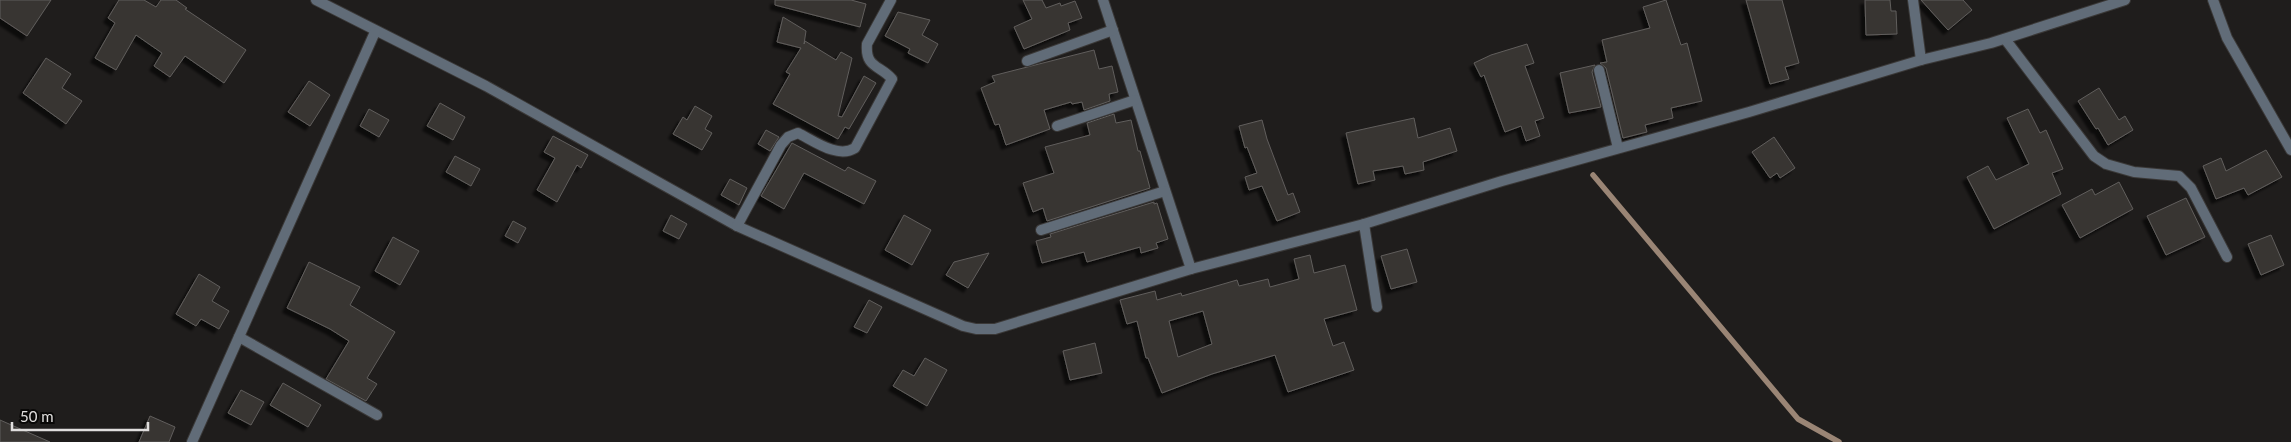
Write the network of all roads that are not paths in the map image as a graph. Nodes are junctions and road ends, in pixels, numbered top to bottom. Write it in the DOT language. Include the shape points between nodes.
graph roads {
  1 [pos="316,0"];
  2 [pos="891,0"];
  3 [pos="1103,0"];
  4 [pos="1913,0"];
  5 [pos="2125,0"];
  6 [pos="2213,0"];
  7 [pos="1113,30"];
  8 [pos="375,32"];
  9 [pos="2005,39"];
  10 [pos="1921,60"];
  11 [pos="1028,61"];
  12 [pos="1600,70"];
  13 [pos="1135,100"];
  14 [pos="1057,126"];
  15 [pos="1618,148"];
  16 [pos="2291,150"];
  17 [pos="1165,190"];
  18 [pos="1364,224"];
  19 [pos="736,226"];
  20 [pos="1041,230"];
  21 [pos="2227,257"];
  22 [pos="1191,269"];
  23 [pos="1377,307"];
  24 [pos="239,337"];
  25 [pos="377,415"];
  26 [pos="192,442"];
  1 -- 8 [label="street"];
  2 -- 19 [label="street" via="867,44 866,52 875,67 892,79 855,148 845,153 835,151 798,133 792,134 780,145"];
  3 -- 7 [label="street"];
  4 -- 10 [label="street"];
  5 -- 9 [label="street"];
  6 -- 16 [label="street" via="2227,38"];
  7 -- 11 [label="street"];
  7 -- 13 [label="street"];
  8 -- 19 [label="street" via="486,86"];
  8 -- 24 [label="street"];
  9 -- 10 [label="street"];
  9 -- 21 [label="street" via="2094,156 2106,164 2174,175 2184,180"];
  10 -- 15 [label="street"];
  12 -- 15 [label="street"];
  13 -- 14 [label="street"];
  13 -- 17 [label="street"];
  15 -- 18 [label="street"];
  17 -- 20 [label="street"];
  17 -- 22 [label="street"];
  18 -- 22 [label="street"];
  18 -- 23 [label="street"];
  19 -- 22 [label="street" via="976,329 995,328"];
  24 -- 25 [label="street"];
  24 -- 26 [label="street"];
}
